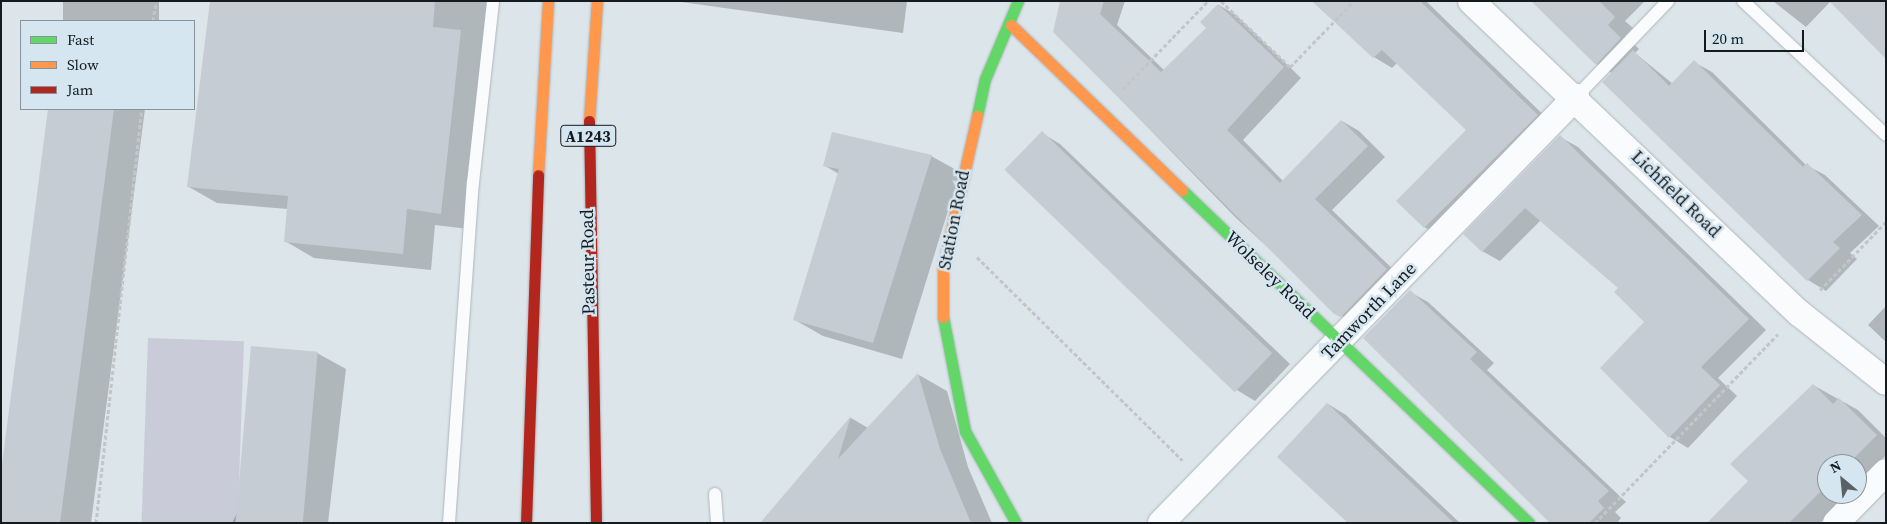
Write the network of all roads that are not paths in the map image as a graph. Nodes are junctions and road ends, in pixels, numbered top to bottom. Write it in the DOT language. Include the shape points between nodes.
graph roads {
  1 [pos="493,1"];
  2 [pos="548,1"];
  3 [pos="597,1"];
  4 [pos="1018,1"];
  5 [pos="1471,1"];
  6 [pos="1668,1"];
  7 [pos="1743,1"];
  8 [pos="1011,25"];
  9 [pos="1576,97"];
  10 [pos="1886,135"];
  11 [pos="1340,342"];
  12 [pos="1886,382"];
  13 [pos="1886,472"];
  14 [pos="715,494"];
  15 [pos="450,523"];
  16 [pos="526,523"];
  17 [pos="596,523"];
  18 [pos="717,523"];
  19 [pos="1016,523"];
  20 [pos="1161,523"];
  21 [pos="1529,523"];
  22 [pos="1836,523"];
  1 -- 15 [label="lane" via="473,183"];
  2 -- 16 [label="street, A1243" via="532,269"];
  3 -- 17 [label="street, Pasteur Road / A1243" via="586,152"];
  4 -- 8 [label="street, Station Road"];
  5 -- 9 [label="street, Lichfield Road"];
  6 -- 9 [label="lane"];
  7 -- 10 [label="lane"];
  8 -- 11 [label="street, Wolseley Road"];
  8 -- 19 [label="street, Station Road" via="985,79 949,230 943,267 943,324 954,391 984,472"];
  9 -- 11 [label="street, Tamworth Lane"];
  9 -- 12 [label="street, Lichfield Road" via="1799,312"];
  11 -- 20 [label="street, Tamworth Lane"];
  11 -- 21 [label="street, Wolseley Road"];
  13 -- 22 [label="street"];
  14 -- 18 [label="lane"];
}
